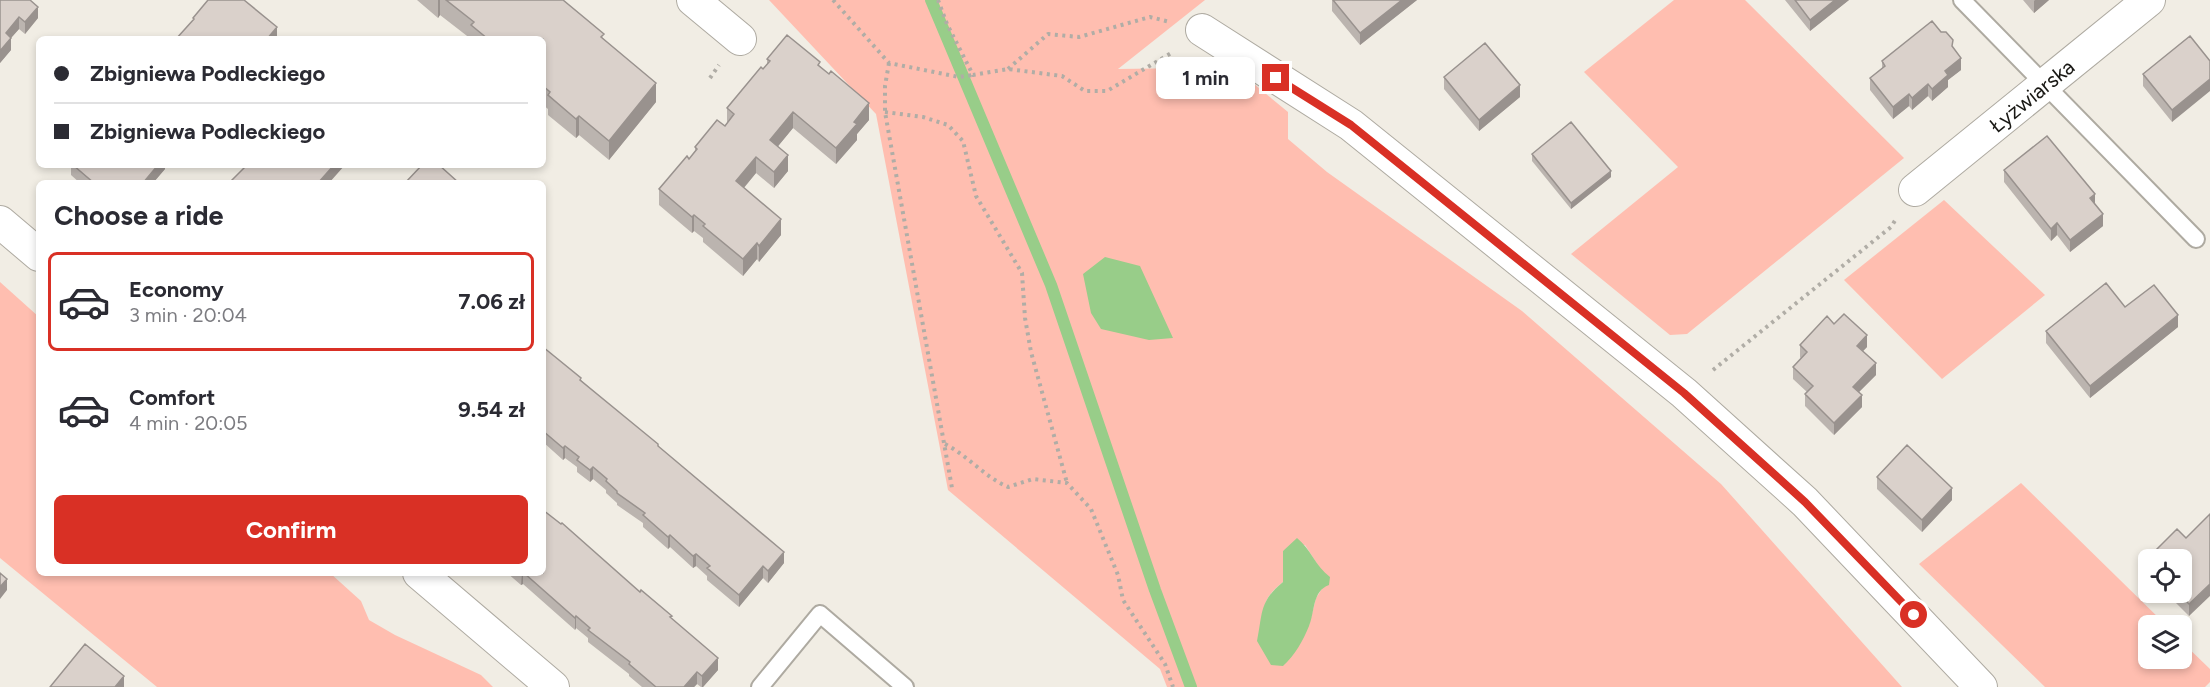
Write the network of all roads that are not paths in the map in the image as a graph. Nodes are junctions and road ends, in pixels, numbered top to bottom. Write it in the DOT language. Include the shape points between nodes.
graph roads {
  1 [pos="693,0"];
  2 [pos="1962,0"];
  3 [pos="2149,0"];
  4 [pos="1202,30"];
  5 [pos="740,39"];
  6 [pos="2045,85"];
  7 [pos="1915,190"];
  8 [pos="0,222"];
  9 [pos="2196,239"];
  10 [pos="36,252"];
  11 [pos="423,576"];
  12 [pos="553,687"];
  13 [pos="760,687"];
  14 [pos="905,687"];
  15 [pos="1981,687"];
  1 -- 5 [label="street"];
  2 -- 6 [label="lane"];
  3 -- 6 [label="street, Łyżwiarska"];
  4 -- 15 [label="street" via="1351,125 1684,393 1805,502"];
  6 -- 7 [label="street, Łyżwiarska"];
  6 -- 9 [label="lane"];
  8 -- 10 [label="street"];
  11 -- 12 [label="street"];
  13 -- 14 [label="lane" via="820,614"];
}
